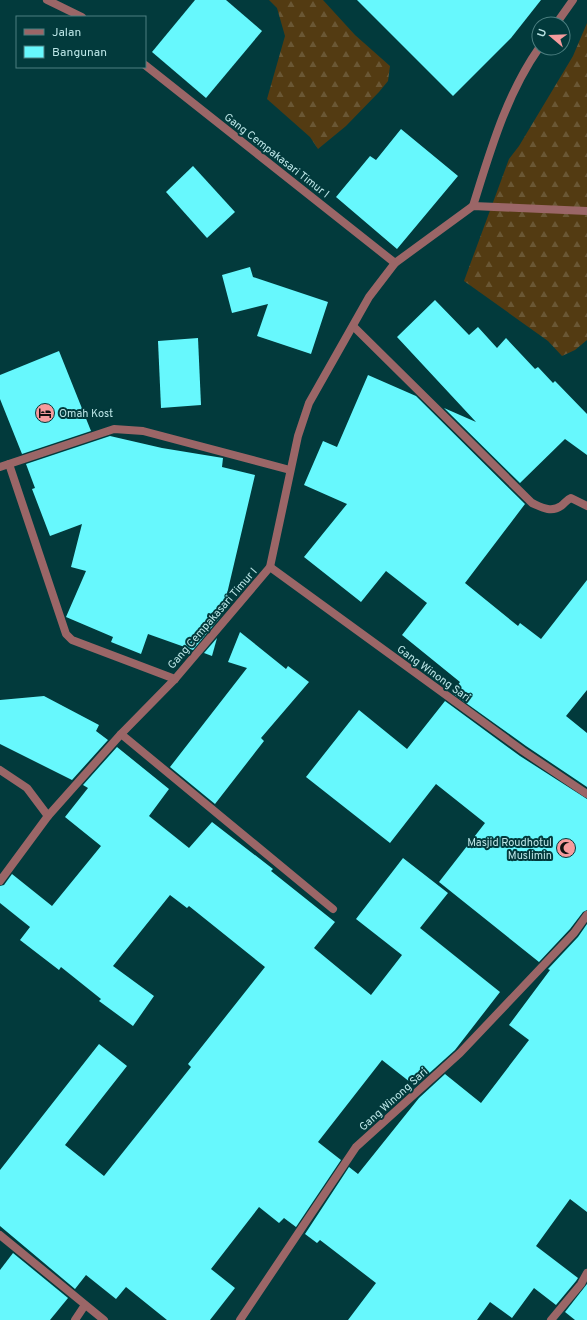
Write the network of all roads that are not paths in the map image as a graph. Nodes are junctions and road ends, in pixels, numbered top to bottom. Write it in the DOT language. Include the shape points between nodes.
graph roads {
  1 [pos="47,0"];
  2 [pos="573,0"];
  3 [pos="80,16"];
  4 [pos="562,16"];
  5 [pos="534,56"];
  6 [pos="146,66"];
  7 [pos="473,206"];
  8 [pos="587,211"];
  9 [pos="395,263"];
  10 [pos="353,326"];
  11 [pos="9,464"];
  12 [pos="0,467"];
  13 [pos="290,470"];
  14 [pos="587,506"];
  15 [pos="270,567"];
  16 [pos="174,679"];
  17 [pos="121,734"];
  18 [pos="0,770"];
  19 [pos="587,794"];
  20 [pos="48,816"];
  21 [pos="0,882"];
  22 [pos="333,909"];
  23 [pos="587,915"];
  24 [pos="0,1235"];
  25 [pos="587,1274"];
  26 [pos="86,1305"];
  27 [pos="75,1320"];
  28 [pos="104,1320"];
  29 [pos="240,1320"];
  30 [pos="551,1320"];
  1 -- 3 [label="street"];
  2 -- 4 [label="street"];
  5 -- 7 [label="street" via="494,138"];
  6 -- 9 [label="street, Gang Cempakasari Timur I"];
  7 -- 8 [label="street"];
  7 -- 9 [label="street, Gang Cempakasari Timur I"];
  9 -- 10 [label="street, Gang Cempakasari Timur I" via="369,297"];
  10 -- 13 [label="street, Gang Cempakasari Timur I" via="309,403"];
  10 -- 14 [label="street" via="532,503 550,510 562,506 571,498"];
  11 -- 12 [label="street"];
  11 -- 13 [label="street" via="114,429 144,431"];
  11 -- 16 [label="street" via="66,634 72,640"];
  13 -- 15 [label="street, Gang Cempakasari Timur I"];
  15 -- 16 [label="street, Gang Cempakasari Timur I"];
  15 -- 19 [label="street, Gang Winong Sari" via="523,751"];
  16 -- 17 [label="street, Gang Cempakasari Timur I"];
  17 -- 20 [label="street, Gang Cempakasari Timur I"];
  17 -- 22 [label="street"];
  18 -- 20 [label="street" via="27,788"];
  20 -- 21 [label="street, Gang Cempakasari Timur I"];
  23 -- 29 [label="street, Gang Winong Sari" via="574,933 460,1053 356,1147"];
  24 -- 26 [label="street"];
  25 -- 30 [label="street"];
  26 -- 27 [label="street"];
  26 -- 28 [label="street"];
}
